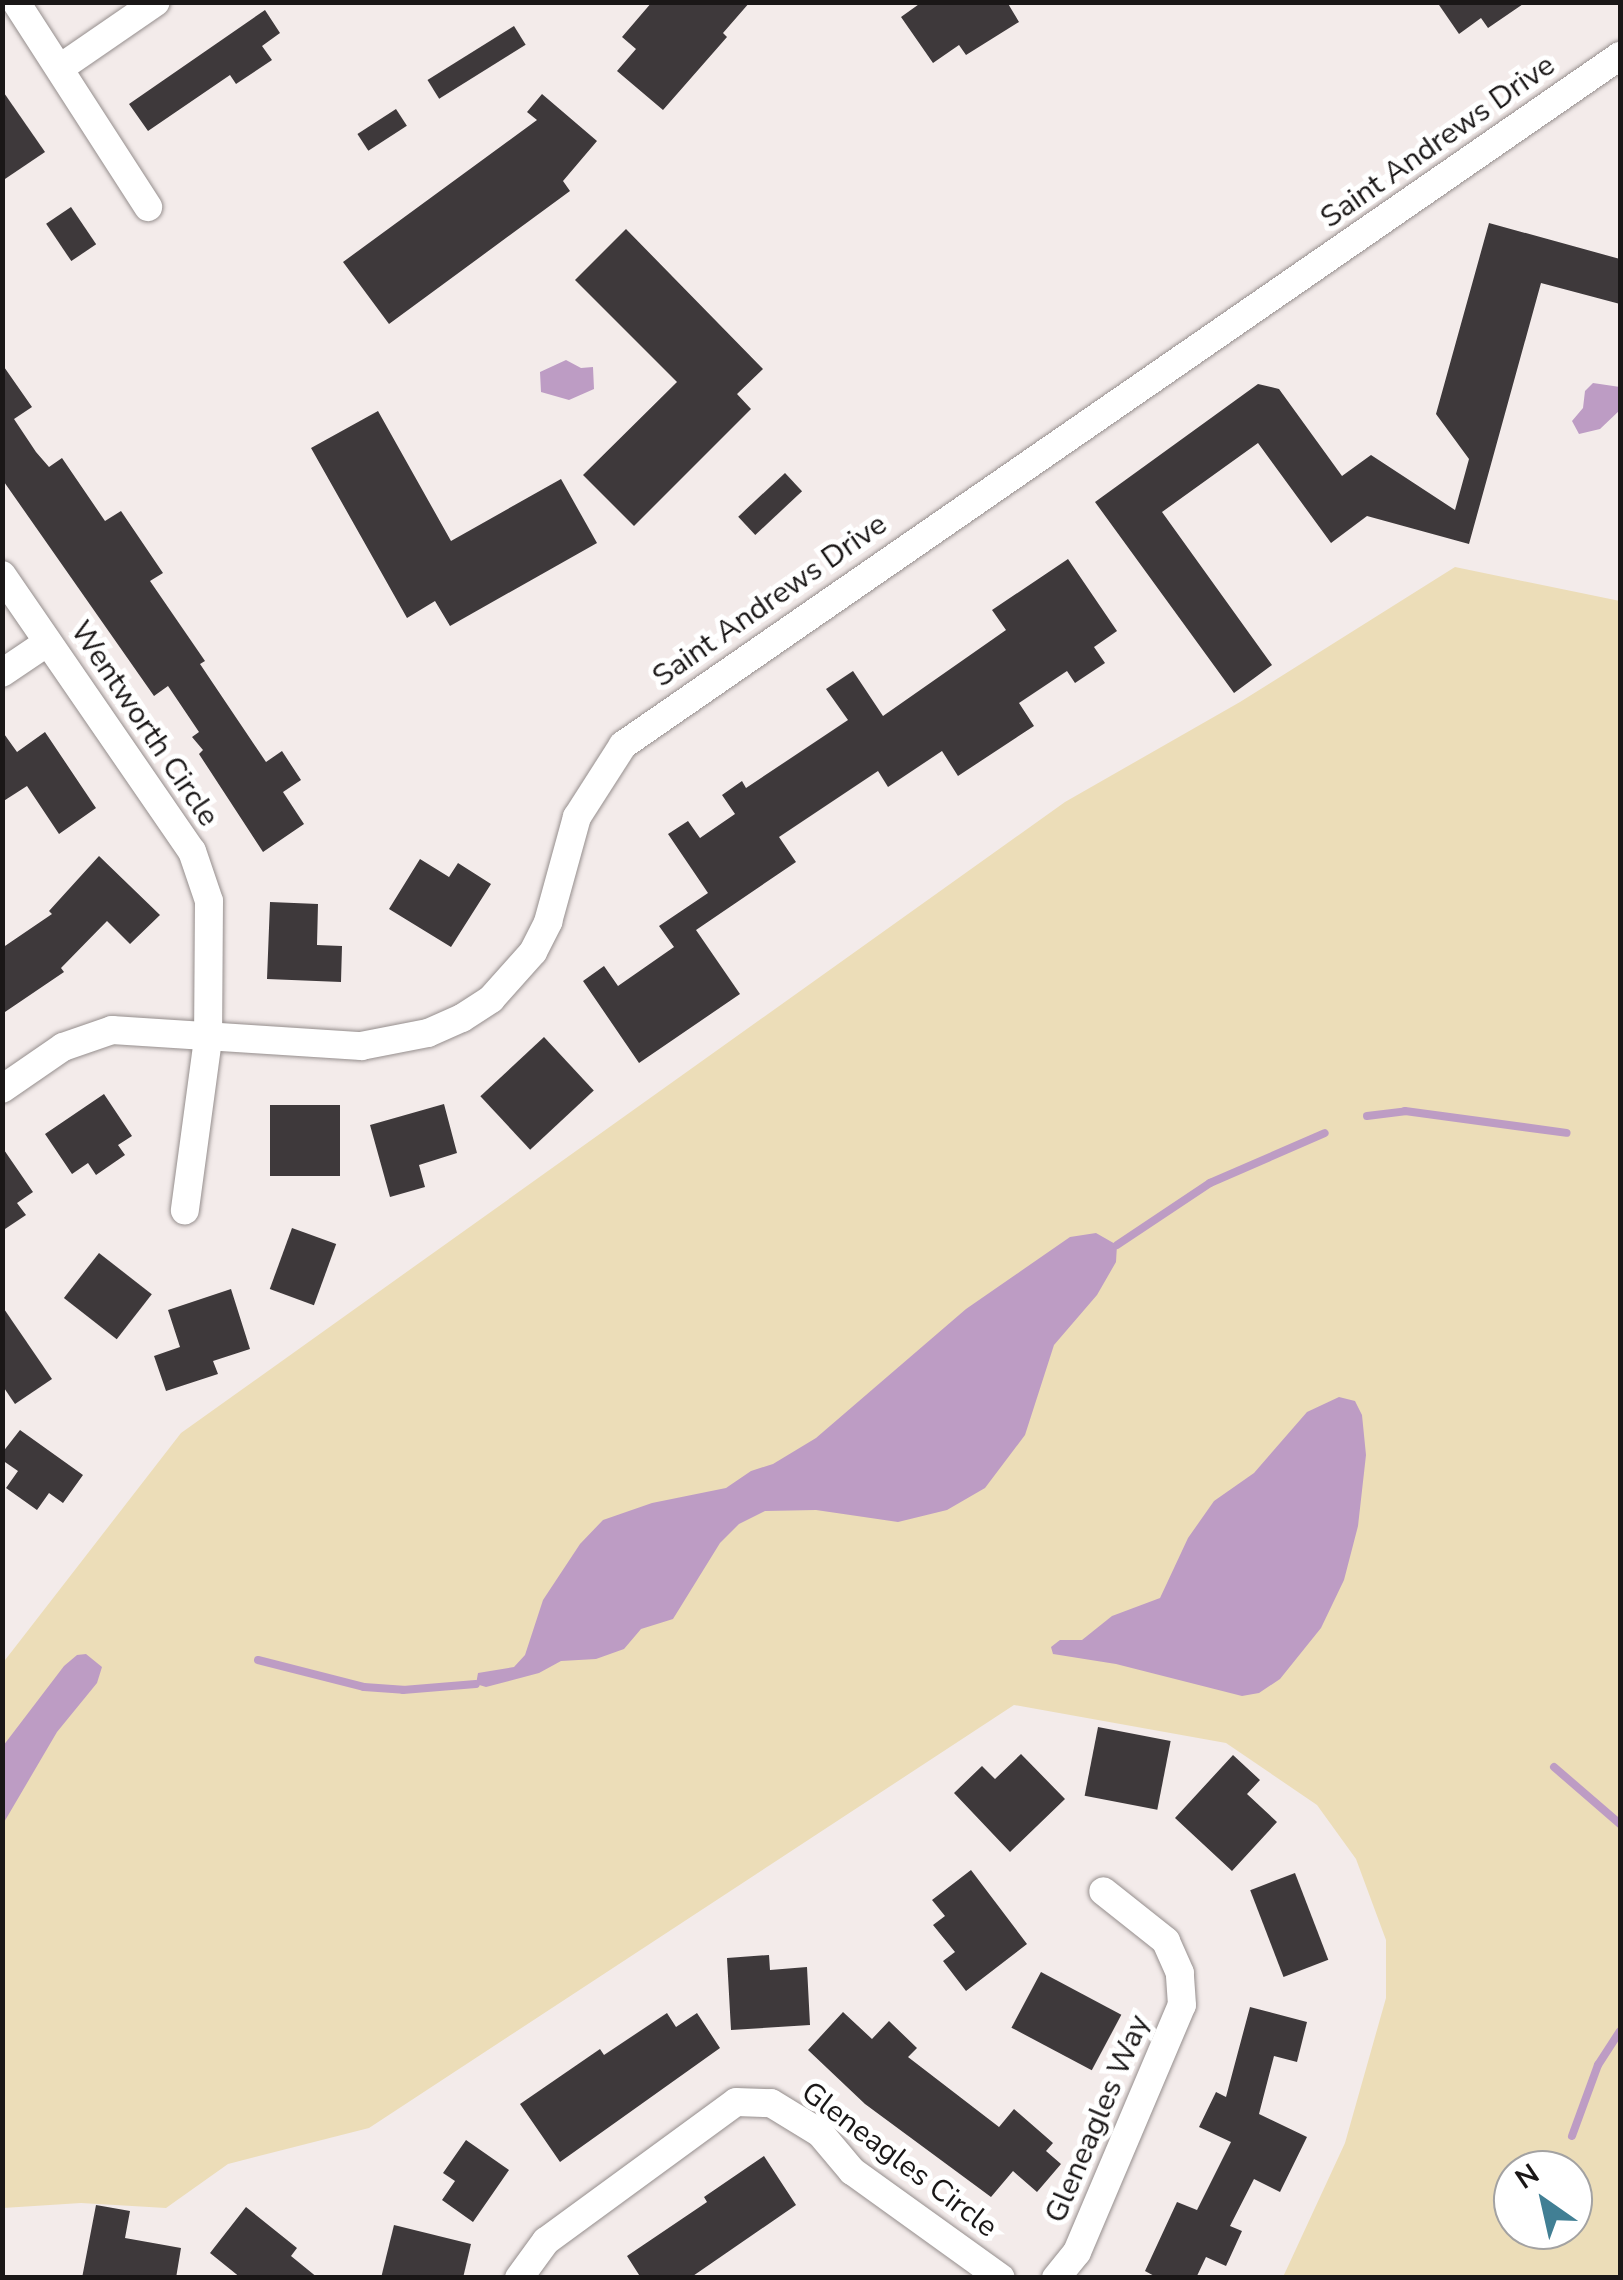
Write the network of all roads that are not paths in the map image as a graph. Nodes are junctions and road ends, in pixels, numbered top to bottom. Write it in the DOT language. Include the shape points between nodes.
graph roads {
  1 [pos="16,2"];
  2 [pos="156,2"];
  3 [pos="1620,56"];
  4 [pos="60,68"];
  5 [pos="148,207"];
  6 [pos="2,575"];
  7 [pos="48,642"];
  8 [pos="2,673"];
  9 [pos="208,1040"];
  10 [pos="2,1089"];
  11 [pos="186,1210"];
  12 [pos="1103,1891"];
  13 [pos="520,2278"];
  14 [pos="1001,2278"];
  15 [pos="1056,2278"];
  1 -- 4 [label="street"];
  2 -- 4 [label="street"];
  3 -- 9 [label="street, Saint Andrews Drive" via="623,744 576,817 548,922 533,952 491,999 428,1033 379,1044"];
  4 -- 5 [label="street"];
  6 -- 7 [label="street, Wentworth Circle"];
  7 -- 8 [label="street"];
  7 -- 9 [label="street, Wentworth Circle" via="192,851 208,901"];
  9 -- 10 [label="street, Saint Andrews Drive" via="112,1030 63,1047"];
  9 -- 11 [label="street, Wentworth Circle"];
  12 -- 15 [label="street, Gleneagles Way" via="1166,1940 1180,1973 1182,2004 1077,2252"];
  13 -- 14 [label="street, Gleneagles Circle" via="546,2241 736,2102 771,2103 820,2134 852,2171"];
}
